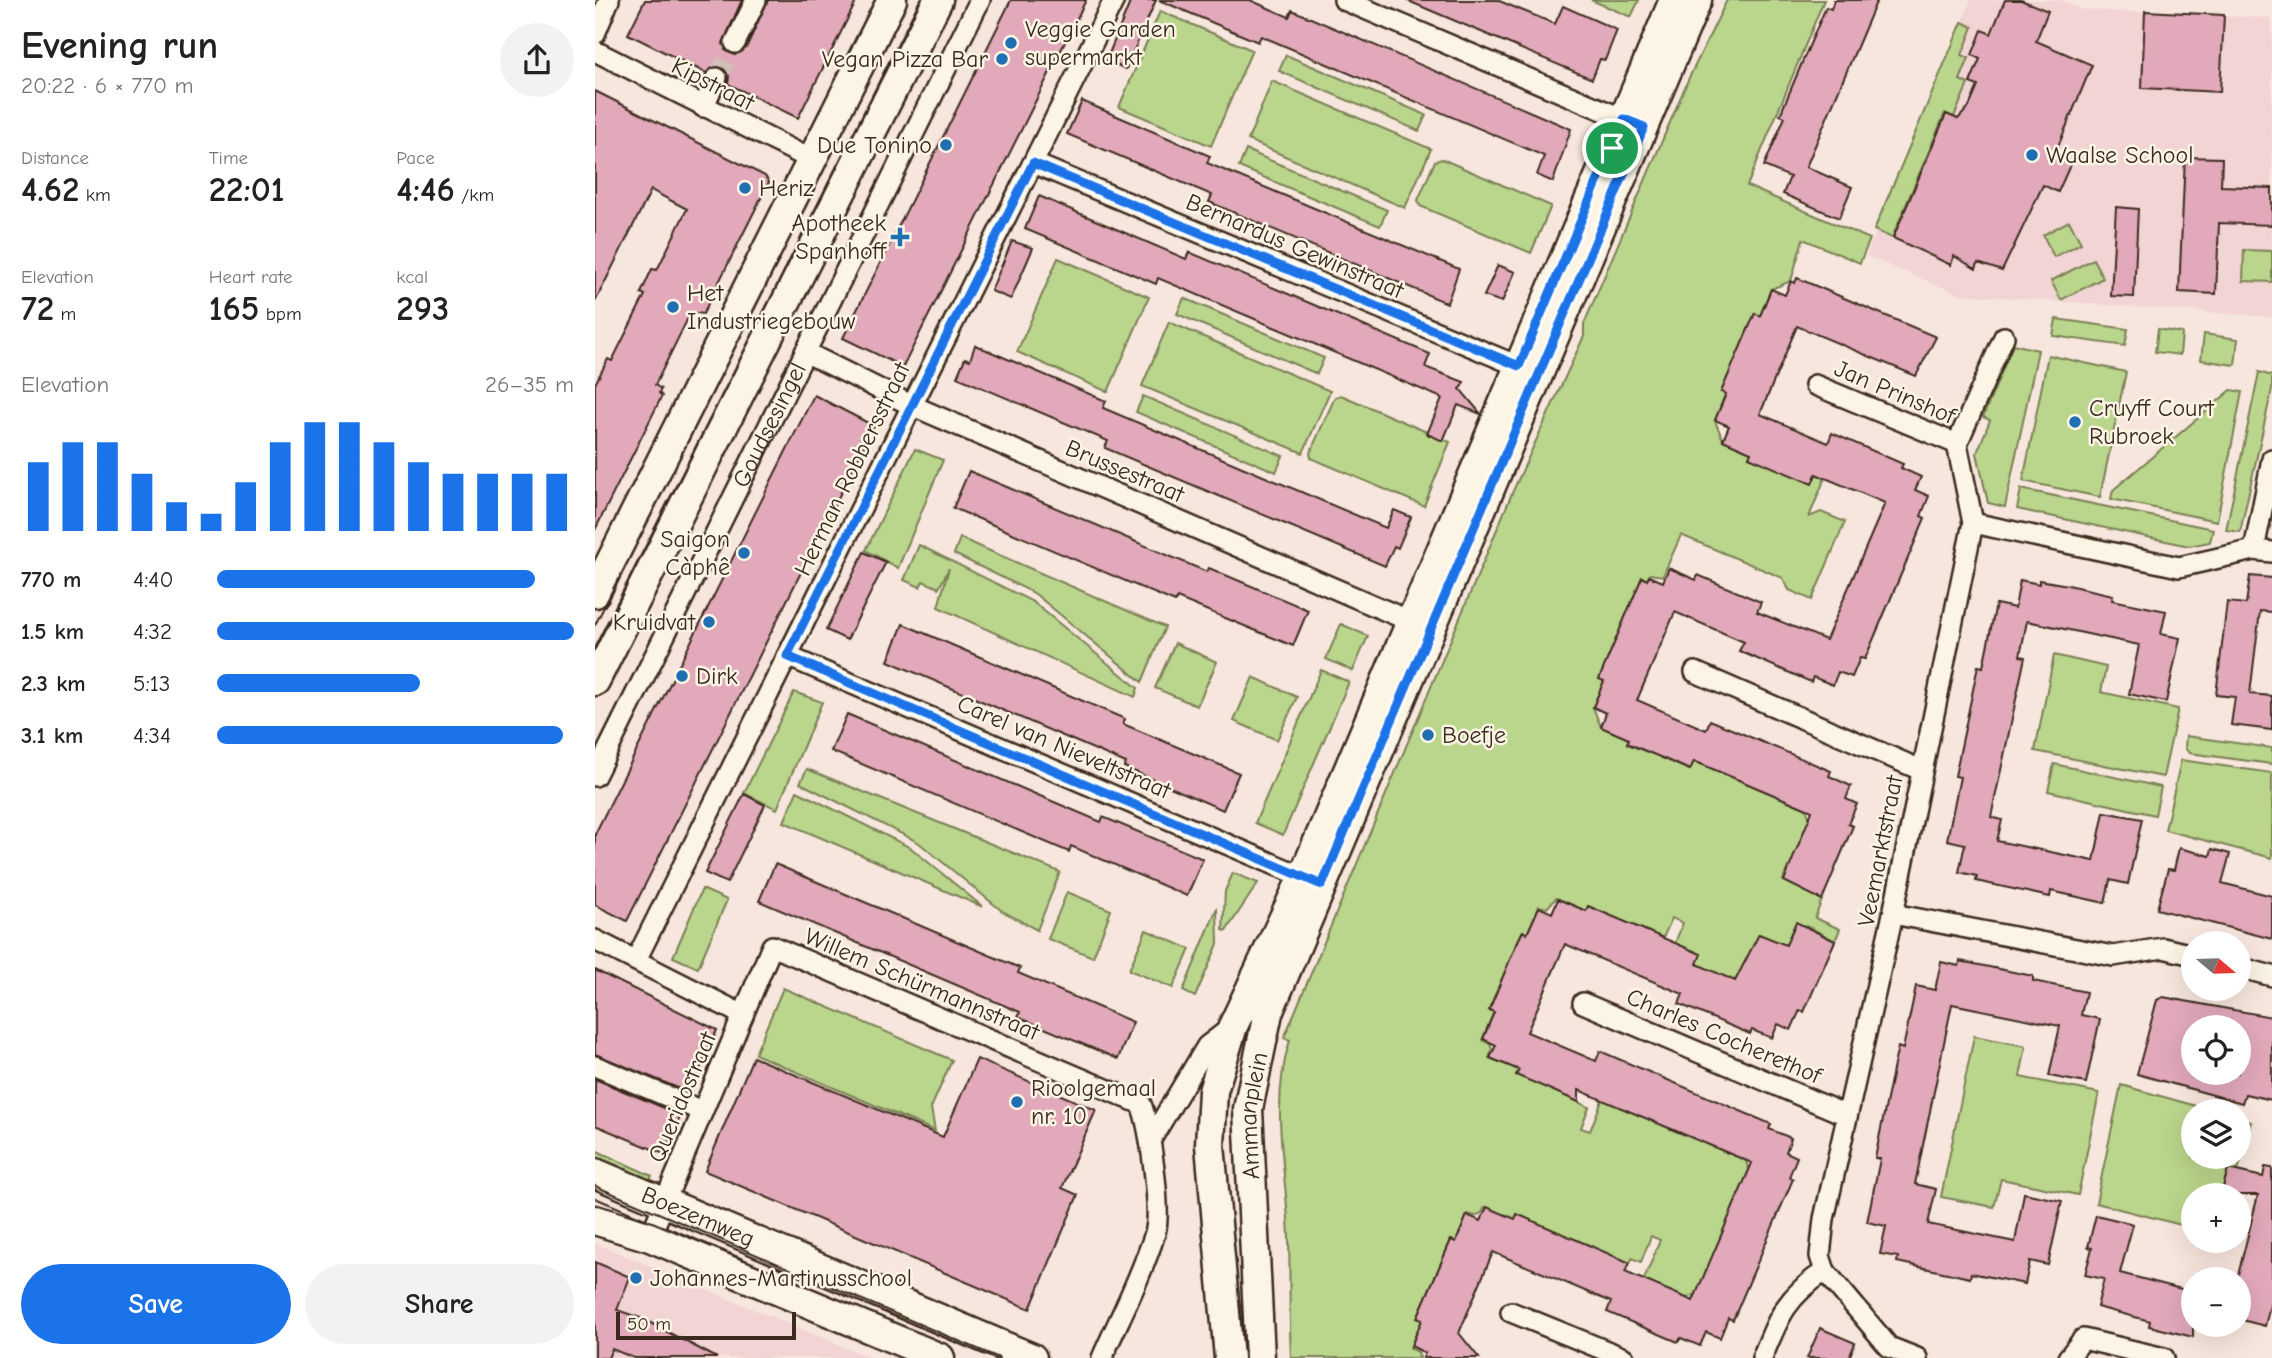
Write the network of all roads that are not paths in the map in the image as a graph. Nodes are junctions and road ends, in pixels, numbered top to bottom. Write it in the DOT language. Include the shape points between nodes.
graph roads {
  1 [pos="609,0"];
  2 [pos="756,0"];
  3 [pos="892,0"];
  4 [pos="938,0"];
  5 [pos="980,0"];
  6 [pos="1114,0"];
  7 [pos="1344,0"];
  8 [pos="1674,0"];
  9 [pos="1697,0"];
  10 [pos="595,34"];
  11 [pos="735,43"];
  12 [pos="595,51"];
  13 [pos="717,78"];
  14 [pos="703,107"];
  15 [pos="1634,123"];
  16 [pos="810,159"];
  17 [pos="1033,163"];
  18 [pos="2004,337"];
  19 [pos="805,352"];
  20 [pos="1528,370"];
  21 [pos="1815,385"];
  22 [pos="911,405"];
  23 [pos="1957,444"];
  24 [pos="2272,459"];
  25 [pos="1973,523"];
  26 [pos="2263,551"];
  27 [pos="598,577"];
  28 [pos="1420,625"];
  29 [pos="787,656"];
  30 [pos="1695,672"];
  31 [pos="595,681"];
  32 [pos="1921,770"];
  33 [pos="595,776"];
  34 [pos="1313,881"];
  35 [pos="1893,914"];
  36 [pos="595,940"];
  37 [pos="2181,952"];
  38 [pos="636,960"];
  39 [pos="2251,970"];
  40 [pos="2272,976"];
  41 [pos="1583,1003"];
  42 [pos="743,1014"];
  43 [pos="1233,1026"];
  44 [pos="595,1066"];
  45 [pos="702,1111"];
  46 [pos="1846,1115"];
  47 [pos="1150,1141"];
  48 [pos="595,1172"];
  49 [pos="665,1201"];
  50 [pos="595,1220"];
  51 [pos="650,1237"];
  52 [pos="1825,1272"];
  53 [pos="1511,1312"];
  54 [pos="940,1358"];
  55 [pos="1033,1358"];
  56 [pos="1102,1358"];
  57 [pos="1229,1358"];
  58 [pos="1260,1358"];
  59 [pos="1624,1358"];
  60 [pos="1762,1358"];
  61 [pos="1917,1358"];
  62 [pos="2068,1358"];
  63 [pos="2164,1358"];
  1 -- 10 [label="street"];
  2 -- 11 [label="street"];
  3 -- 16 [label="main road"];
  4 -- 31 [label="main road, Goudsesingel"];
  5 -- 19 [label="street, Goudsesingel"];
  6 -- 17 [label="street, Herman Robbersstraat"];
  7 -- 15 [label="street"];
  8 -- 15 [label="main road"];
  9 -- 15 [label="main road"];
  12 -- 14 [label="street, Kipstraat"];
  13 -- 14 [label="street"];
  14 -- 16 [label="street, Kipstraat"];
  15 -- 20 [label="main road"];
  16 -- 27 [label="main road"];
  17 -- 20 [label="street, Bernardus Gewinstraat"];
  17 -- 22 [label="street, Herman Robbersstraat"];
  18 -- 23 [label="street"];
  19 -- 22 [label="street, Brussestraat"];
  19 -- 33 [label="street, Goudsesingel"];
  20 -- 28 [label="main road"];
  21 -- 23 [label="street, Jan Prinshof"];
  22 -- 28 [label="street, Brussestraat"];
  22 -- 29 [label="street, Herman Robbersstraat"];
  23 -- 25 [label="street, Veemarktstraat"];
  24 -- 26 [label="street"];
  25 -- 26 [label="street" via="2179,567"];
  25 -- 32 [label="street, Veemarktstraat"];
  28 -- 34 [label="main road"];
  29 -- 34 [label="street, Carel van Nieveltstraat"];
  29 -- 38 [label="street, Herman Robbersstraat"];
  30 -- 32 [label="street"];
  32 -- 35 [label="street, Veemarktstraat"];
  34 -- 43 [label="main road, Ammanplein"];
  34 -- 58 [label="main road, Ammanplein" via="1268,1013 1248,1109"];
  35 -- 37 [label="street" via="2113,956 2163,948"];
  35 -- 46 [label="street, Veemarktstraat"];
  36 -- 38 [label="street"];
  38 -- 42 [label="street"];
  39 -- 40 [label="street"];
  41 -- 46 [label="street, Charles Cocherethof"];
  42 -- 45 [label="street, Queridostraat"];
  42 -- 47 [label="street, Willem Schürmannstraat" via="772,946 1141,1104"];
  43 -- 47 [label="street, Ammanplein" via="1207,1046"];
  43 -- 57 [label="main road, Ammanplein" via="1213,1091 1210,1144"];
  44 -- 45 [label="street"];
  45 -- 49 [label="street, Queridostraat"];
  46 -- 52 [label="street, Veemarktstraat" via="1821,1238 1820,1263"];
  47 -- 56 [label="street, Willem Schürmannstraat" via="1156,1230"];
  48 -- 49 [label="main road, Boezemweg"];
  49 -- 51 [label="street, Queridostraat"];
  49 -- 55 [label="main road, Boezemweg"];
  50 -- 51 [label="main road, Boezemweg"];
  51 -- 54 [label="main road, Boezemweg"];
  52 -- 60 [label="street" via="1794,1294"];
  52 -- 61 [label="street" via="1889,1347"];
  53 -- 59 [label="street"];
  62 -- 63 [label="street" via="2083,1339"];
}
